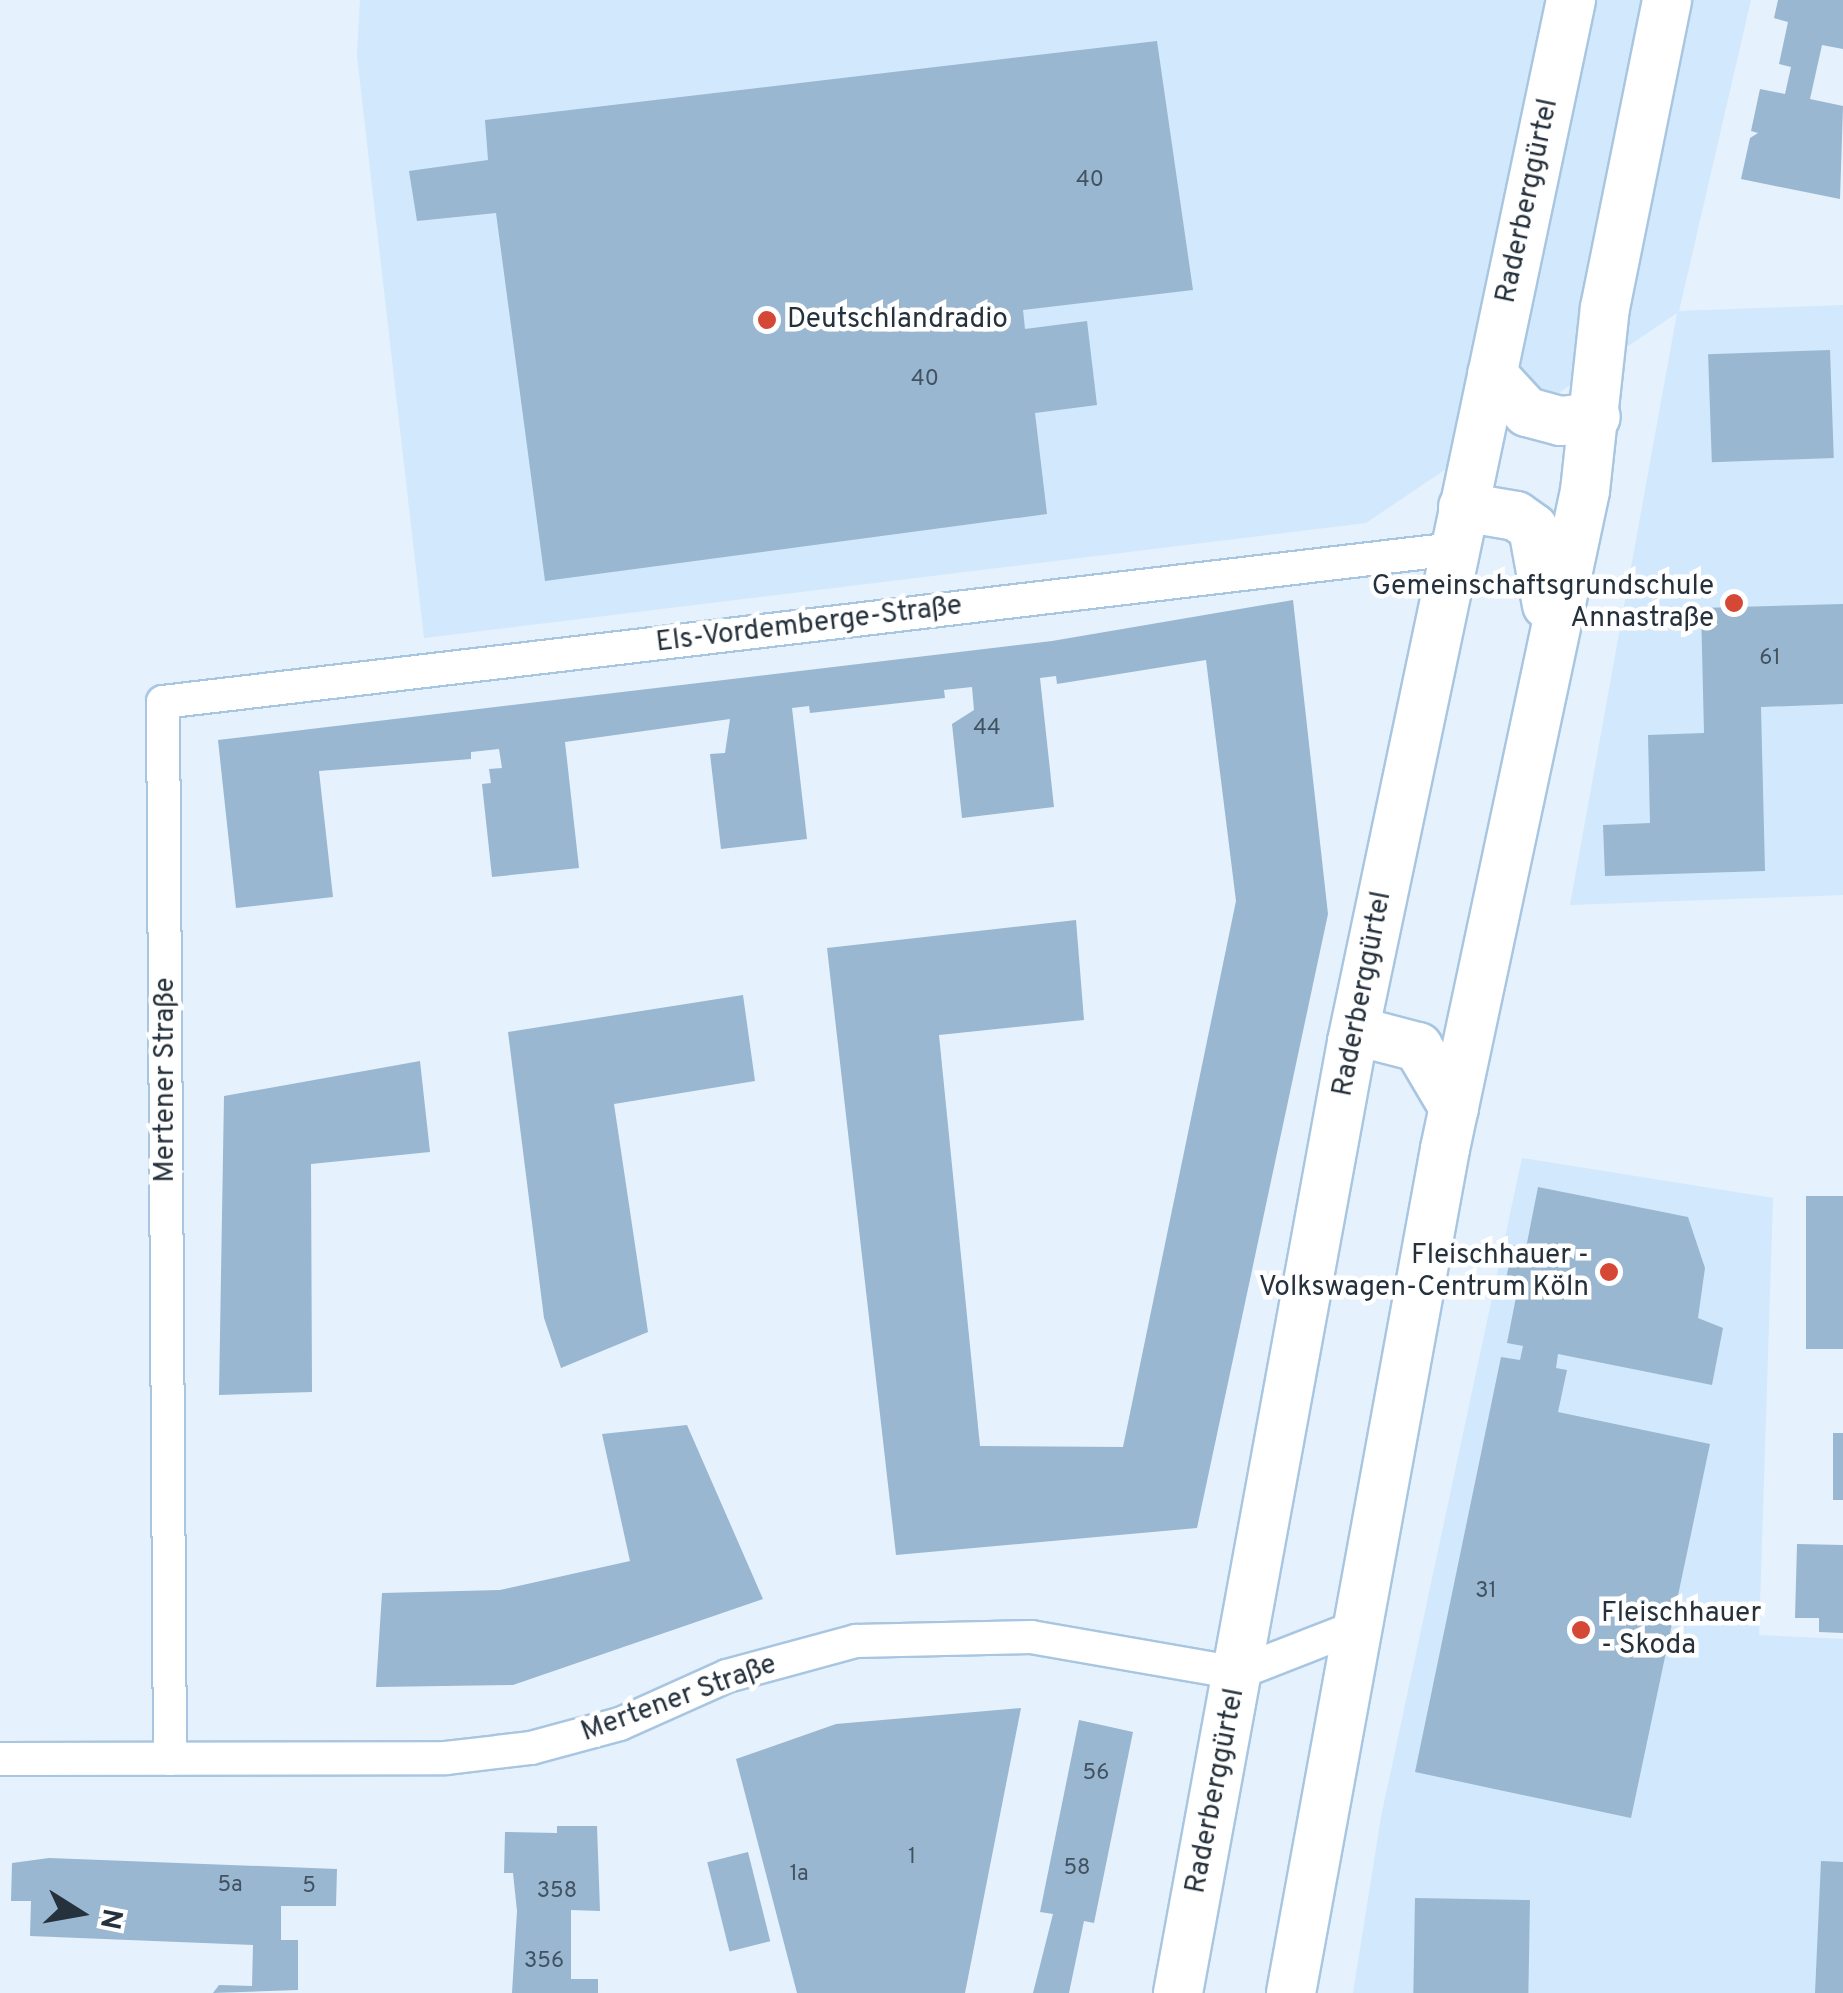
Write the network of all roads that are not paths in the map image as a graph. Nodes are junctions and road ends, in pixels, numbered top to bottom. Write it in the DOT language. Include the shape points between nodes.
graph roads {
  1 [pos="1571,0"];
  2 [pos="1666,0"];
  3 [pos="1492,374"];
  4 [pos="1596,417"];
  5 [pos="1458,528"];
  6 [pos="1552,644"];
  7 [pos="163,702"];
  8 [pos="1352,1042"];
  9 [pos="1454,1108"];
  10 [pos="1356,1627"];
  11 [pos="1238,1673"];
  12 [pos="0,1759"];
  13 [pos="170,1759"];
  14 [pos="1178,1993"];
  15 [pos="1292,1993"];
  1 -- 3 [label="main road, Raderberggürtel"];
  2 -- 4 [label="main road" via="1605,308"];
  3 -- 4 [label="main road" via="1526,412 1561,421"];
  3 -- 5 [label="main road, Raderberggürtel"];
  4 -- 6 [label="main road"];
  5 -- 6 [label="main road" via="1516,516 1533,528"];
  5 -- 7 [label="street, Els-Vordemberge-Straße"];
  5 -- 8 [label="main road, Raderberggürtel"];
  6 -- 9 [label="main road"];
  7 -- 13 [label="street, Mertener Straße"];
  8 -- 9 [label="main road" via="1368,1034 1418,1047"];
  8 -- 11 [label="main road, Raderberggürtel"];
  9 -- 10 [label="main road"];
  10 -- 11 [label="street"];
  10 -- 15 [label="main road"];
  11 -- 13 [label="street, Mertener Straße" via="1031,1637 892,1638 727,1676 620,1724 531,1748 446,1758"];
  11 -- 14 [label="main road, Raderberggürtel"];
  12 -- 13 [label="street, Mertener Straße"];
}
